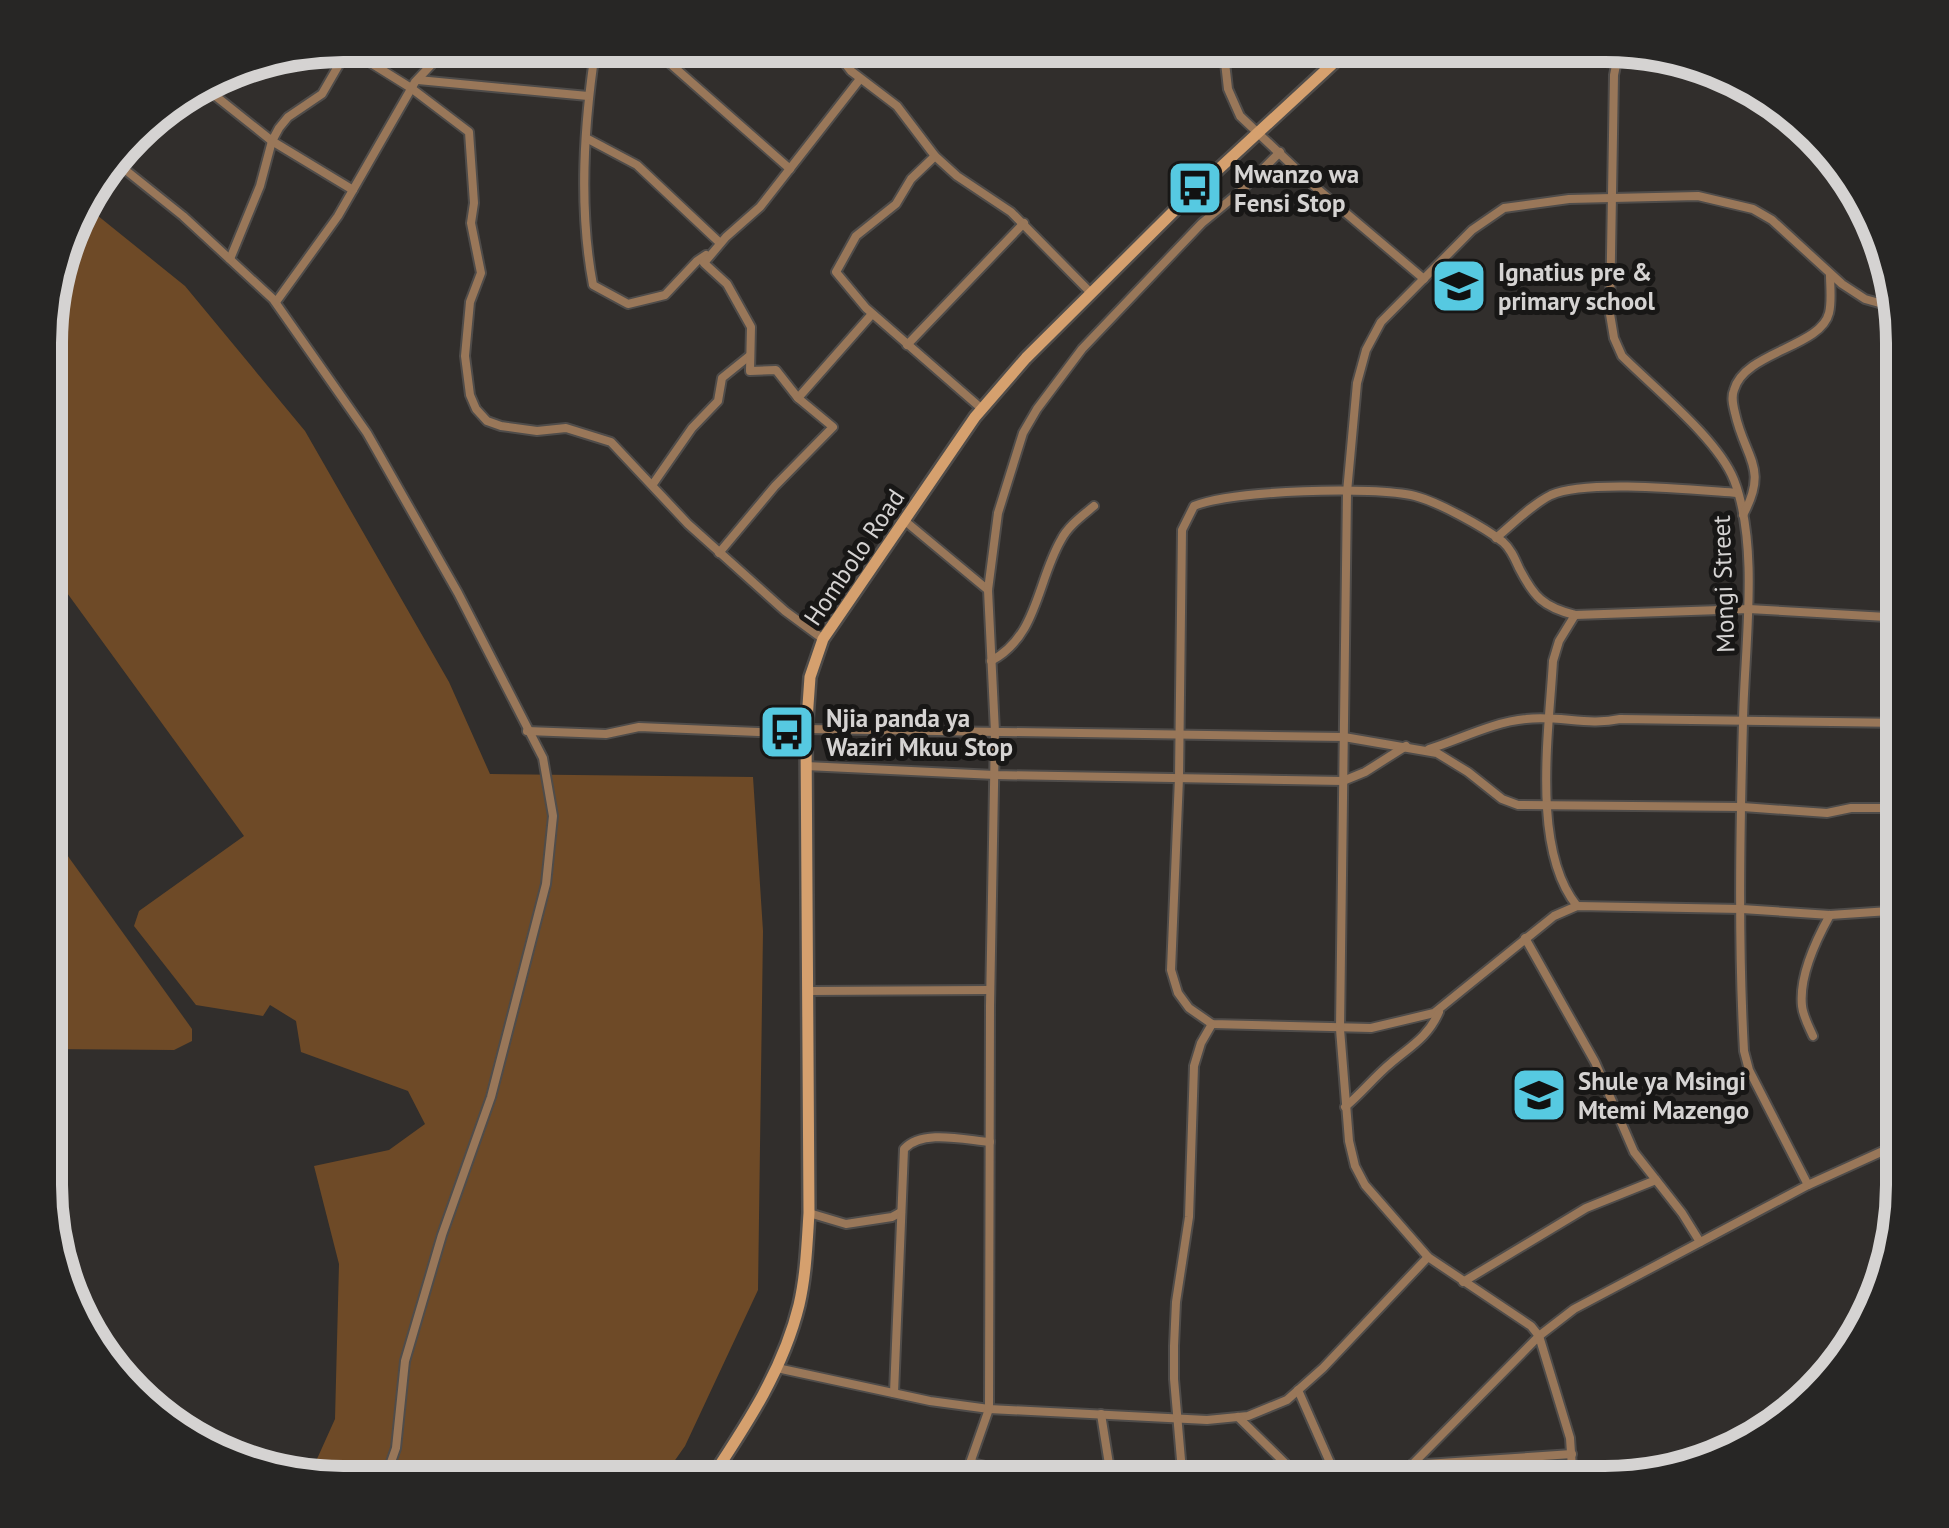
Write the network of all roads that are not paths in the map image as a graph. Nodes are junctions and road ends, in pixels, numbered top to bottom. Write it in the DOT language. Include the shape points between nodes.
graph roads {
  1 [pos="343,62"];
  2 [pos="372,62"];
  3 [pos="434,62"];
  4 [pos="593,62"];
  5 [pos="669,62"];
  6 [pos="846,62"];
  7 [pos="1224,63"];
  8 [pos="1335,63"];
  9 [pos="1616,63"];
  10 [pos="860,79"];
  11 [pos="418,80"];
  12 [pos="411,88"];
  13 [pos="213,94"];
  14 [pos="588,96"];
  15 [pos="1258,133"];
  16 [pos="588,139"];
  17 [pos="272,141"];
  18 [pos="1280,152"];
  19 [pos="934,156"];
  20 [pos="124,168"];
  21 [pos="790,169"];
  22 [pos="353,190"];
  23 [pos="1612,196"];
  24 [pos="1024,224"];
  25 [pos="720,242"];
  26 [pos="710,253"];
  27 [pos="230,258"];
  28 [pos="1830,274"];
  29 [pos="1424,279"];
  30 [pos="1091,293"];
  31 [pos="276,302"];
  32 [pos="1883,304"];
  33 [pos="872,314"];
  34 [pos="908,344"];
  35 [pos="748,357"];
  36 [pos="798,398"];
  37 [pos="982,410"];
  38 [pos="653,484"];
  39 [pos="1346,492"];
  40 [pos="1737,493"];
  41 [pos="1094,506"];
  42 [pos="1743,515"];
  43 [pos="905,521"];
  44 [pos="1496,538"];
  45 [pos="719,553"];
  46 [pos="988,590"];
  47 [pos="1749,609"];
  48 [pos="1575,615"];
  49 [pos="1886,617"];
  50 [pos="824,640"];
  51 [pos="991,661"];
  52 [pos="1550,718"];
  53 [pos="1743,720"];
  54 [pos="1886,723"];
  55 [pos="527,730"];
  56 [pos="806,732"];
  57 [pos="995,732"];
  58 [pos="1179,734"];
  59 [pos="1344,737"];
  60 [pos="1406,746"];
  61 [pos="1424,750"];
  62 [pos="806,766"];
  63 [pos="995,775"];
  64 [pos="1179,778"];
  65 [pos="1343,781"];
  66 [pos="1743,807"];
  67 [pos="1547,808"];
  68 [pos="1886,808"];
  69 [pos="1577,906"];
  70 [pos="1742,909"];
  71 [pos="1886,911"];
  72 [pos="1830,915"];
  73 [pos="1526,938"];
  74 [pos="808,990"];
  75 [pos="990,990"];
  76 [pos="1441,1008"];
  77 [pos="1212,1024"];
  78 [pos="1340,1029"];
  79 [pos="1813,1036"];
  80 [pos="1345,1106"];
  81 [pos="990,1142"];
  82 [pos="1886,1150"];
  83 [pos="1656,1180"];
  84 [pos="1808,1185"];
  85 [pos="901,1212"];
  86 [pos="810,1213"];
  87 [pos="1700,1242"];
  88 [pos="1428,1257"];
  89 [pos="1463,1282"];
  90 [pos="1539,1336"];
  91 [pos="776,1368"];
  92 [pos="1298,1390"];
  93 [pos="894,1393"];
  94 [pos="989,1409"];
  95 [pos="1101,1414"];
  96 [pos="1238,1417"];
  97 [pos="1179,1419"];
  98 [pos="1572,1454"];
  99 [pos="972,1464"];
  100 [pos="390,1465"];
  101 [pos="719,1465"];
  102 [pos="1411,1465"];
  103 [pos="979,1466"];
  104 [pos="1110,1466"];
  105 [pos="1182,1466"];
  106 [pos="1289,1466"];
  107 [pos="1332,1466"];
  108 [pos="1572,1466"];
  1 -- 17 [label="street" via="328,87 282,123"];
  2 -- 12 [label="street"];
  3 -- 11 [label="street"];
  4 -- 14 [label="street"];
  5 -- 21 [label="street"];
  6 -- 10 [label="street"];
  7 -- 15 [label="street" via="1233,104"];
  8 -- 15 [label="street, Hombolo Road"];
  9 -- 23 [label="street, Mongi Street"];
  10 -- 19 [label="street" via="897,106"];
  10 -- 21 [label="street"];
  11 -- 12 [label="street"];
  11 -- 14 [label="street"];
  12 -- 22 [label="street"];
  12 -- 38 [label="street" via="469,132 471,223 481,273 470,302 465,356 476,410 501,426 597,436"];
  13 -- 17 [label="street"];
  14 -- 16 [label="street"];
  15 -- 18 [label="street"];
  15 -- 30 [label="street, Hombolo Road"];
  16 -- 25 [label="street" via="638,165"];
  16 -- 26 [label="street" via="584,174 593,285 628,304 665,295"];
  17 -- 22 [label="street"];
  17 -- 27 [label="street"];
  18 -- 29 [label="street"];
  18 -- 46 [label="street" via="1126,299 1037,409 1006,480"];
  19 -- 24 [label="street"];
  19 -- 33 [label="street" via="896,204 856,236 836,272"];
  20 -- 27 [label="street"];
  21 -- 25 [label="street" via="760,208"];
  22 -- 31 [label="street"];
  23 -- 28 [label="street" via="1698,196 1753,209"];
  23 -- 29 [label="street" via="1504,208"];
  23 -- 40 [label="street, Mongi Street" via="1614,338 1622,356 1723,460"];
  24 -- 30 [label="street"];
  24 -- 34 [label="street"];
  25 -- 26 [label="street"];
  26 -- 35 [label="street" via="705,266 727,284 751,327"];
  27 -- 31 [label="street"];
  28 -- 32 [label="street"];
  28 -- 42 [label="street" via="1826,320 1746,370 1734,387 1740,438 1757,482"];
  29 -- 39 [label="street" via="1381,322 1366,350"];
  30 -- 37 [label="street, Hombolo Road"];
  31 -- 55 [label="street" via="368,433"];
  33 -- 34 [label="street"];
  33 -- 36 [label="street"];
  34 -- 37 [label="street"];
  35 -- 36 [label="street" via="750,372 776,370"];
  35 -- 38 [label="street" via="722,378 718,401"];
  36 -- 45 [label="street" via="833,427"];
  37 -- 43 [label="street, Hombolo Road"];
  38 -- 45 [label="street"];
  39 -- 44 [label="street" via="1420,497"];
  39 -- 58 [label="street" via="1224,497 1188,512 1182,530"];
  39 -- 59 [label="street"];
  40 -- 42 [label="street, Mongi Street"];
  40 -- 44 [label="street" via="1567,490"];
  41 -- 51 [label="street" via="1058,544 1024,629"];
  42 -- 47 [label="street, Mongi Street"];
  43 -- 46 [label="street"];
  43 -- 50 [label="street, Hombolo Road"];
  44 -- 48 [label="street" via="1512,552 1539,599"];
  45 -- 50 [label="street"];
  46 -- 51 [label="street"];
  47 -- 48 [label="street"];
  47 -- 49 [label="street"];
  47 -- 53 [label="street, Mongi Street"];
  48 -- 52 [label="street" via="1553,661"];
  50 -- 56 [label="street, Hombolo Road" via="810,676"];
  51 -- 57 [label="street"];
  52 -- 53 [label="street"];
  52 -- 61 [label="street" via="1508,722"];
  52 -- 67 [label="street"];
  53 -- 54 [label="street"];
  53 -- 66 [label="street, Mongi Street"];
  55 -- 56 [label="street"];
  55 -- 100 [label="street" via="543,758 553,816 546,884 491,1098 404,1361"];
  56 -- 57 [label="street"];
  56 -- 62 [label="street, Hombolo Road"];
  57 -- 58 [label="street"];
  57 -- 63 [label="street"];
  58 -- 59 [label="street"];
  58 -- 64 [label="street"];
  59 -- 60 [label="street"];
  59 -- 65 [label="street"];
  60 -- 61 [label="street"];
  60 -- 65 [label="street"];
  61 -- 67 [label="street" via="1450,759 1502,799"];
  62 -- 63 [label="street"];
  62 -- 74 [label="street, Hombolo Road"];
  63 -- 64 [label="street"];
  63 -- 75 [label="street"];
  64 -- 65 [label="street"];
  64 -- 77 [label="street" via="1171,970 1178,993"];
  65 -- 78 [label="street"];
  66 -- 67 [label="street"];
  66 -- 68 [label="street"];
  66 -- 70 [label="street, Mongi Street"];
  67 -- 69 [label="street" via="1555,869"];
  69 -- 70 [label="street"];
  69 -- 73 [label="street"];
  70 -- 72 [label="street"];
  70 -- 84 [label="street, Mongi Street" via="1744,1050"];
  71 -- 72 [label="street"];
  72 -- 79 [label="street" via="1802,997"];
  73 -- 76 [label="street"];
  73 -- 83 [label="street" via="1595,1062 1628,1140"];
  74 -- 75 [label="street"];
  74 -- 86 [label="street, Hombolo Road"];
  75 -- 81 [label="street"];
  76 -- 78 [label="street" via="1372,1028"];
  76 -- 80 [label="street" via="1422,1040"];
  77 -- 78 [label="street"];
  77 -- 97 [label="street" via="1192,1078 1189,1217 1175,1331"];
  78 -- 80 [label="street"];
  80 -- 88 [label="street" via="1358,1174"];
  81 -- 85 [label="street" via="934,1138 907,1144"];
  81 -- 94 [label="street"];
  82 -- 84 [label="street"];
  83 -- 87 [label="street"];
  83 -- 89 [label="street" via="1586,1208"];
  84 -- 87 [label="street"];
  85 -- 86 [label="street" via="846,1224"];
  85 -- 93 [label="street"];
  86 -- 91 [label="street, Hombolo Road" via="798,1306"];
  87 -- 90 [label="street" via="1574,1309"];
  88 -- 89 [label="street"];
  88 -- 92 [label="street"];
  89 -- 90 [label="street"];
  90 -- 98 [label="street"];
  90 -- 102 [label="street"];
  91 -- 93 [label="street"];
  91 -- 101 [label="street, Hombolo Road"];
  92 -- 96 [label="street"];
  92 -- 107 [label="street"];
  93 -- 94 [label="street"];
  94 -- 95 [label="street"];
  94 -- 99 [label="street"];
  95 -- 97 [label="street"];
  95 -- 104 [label="street"];
  96 -- 97 [label="street"];
  96 -- 106 [label="street"];
  97 -- 105 [label="street"];
  98 -- 102 [label="street"];
  98 -- 108 [label="street"];
  99 -- 103 [label="street"];
}
